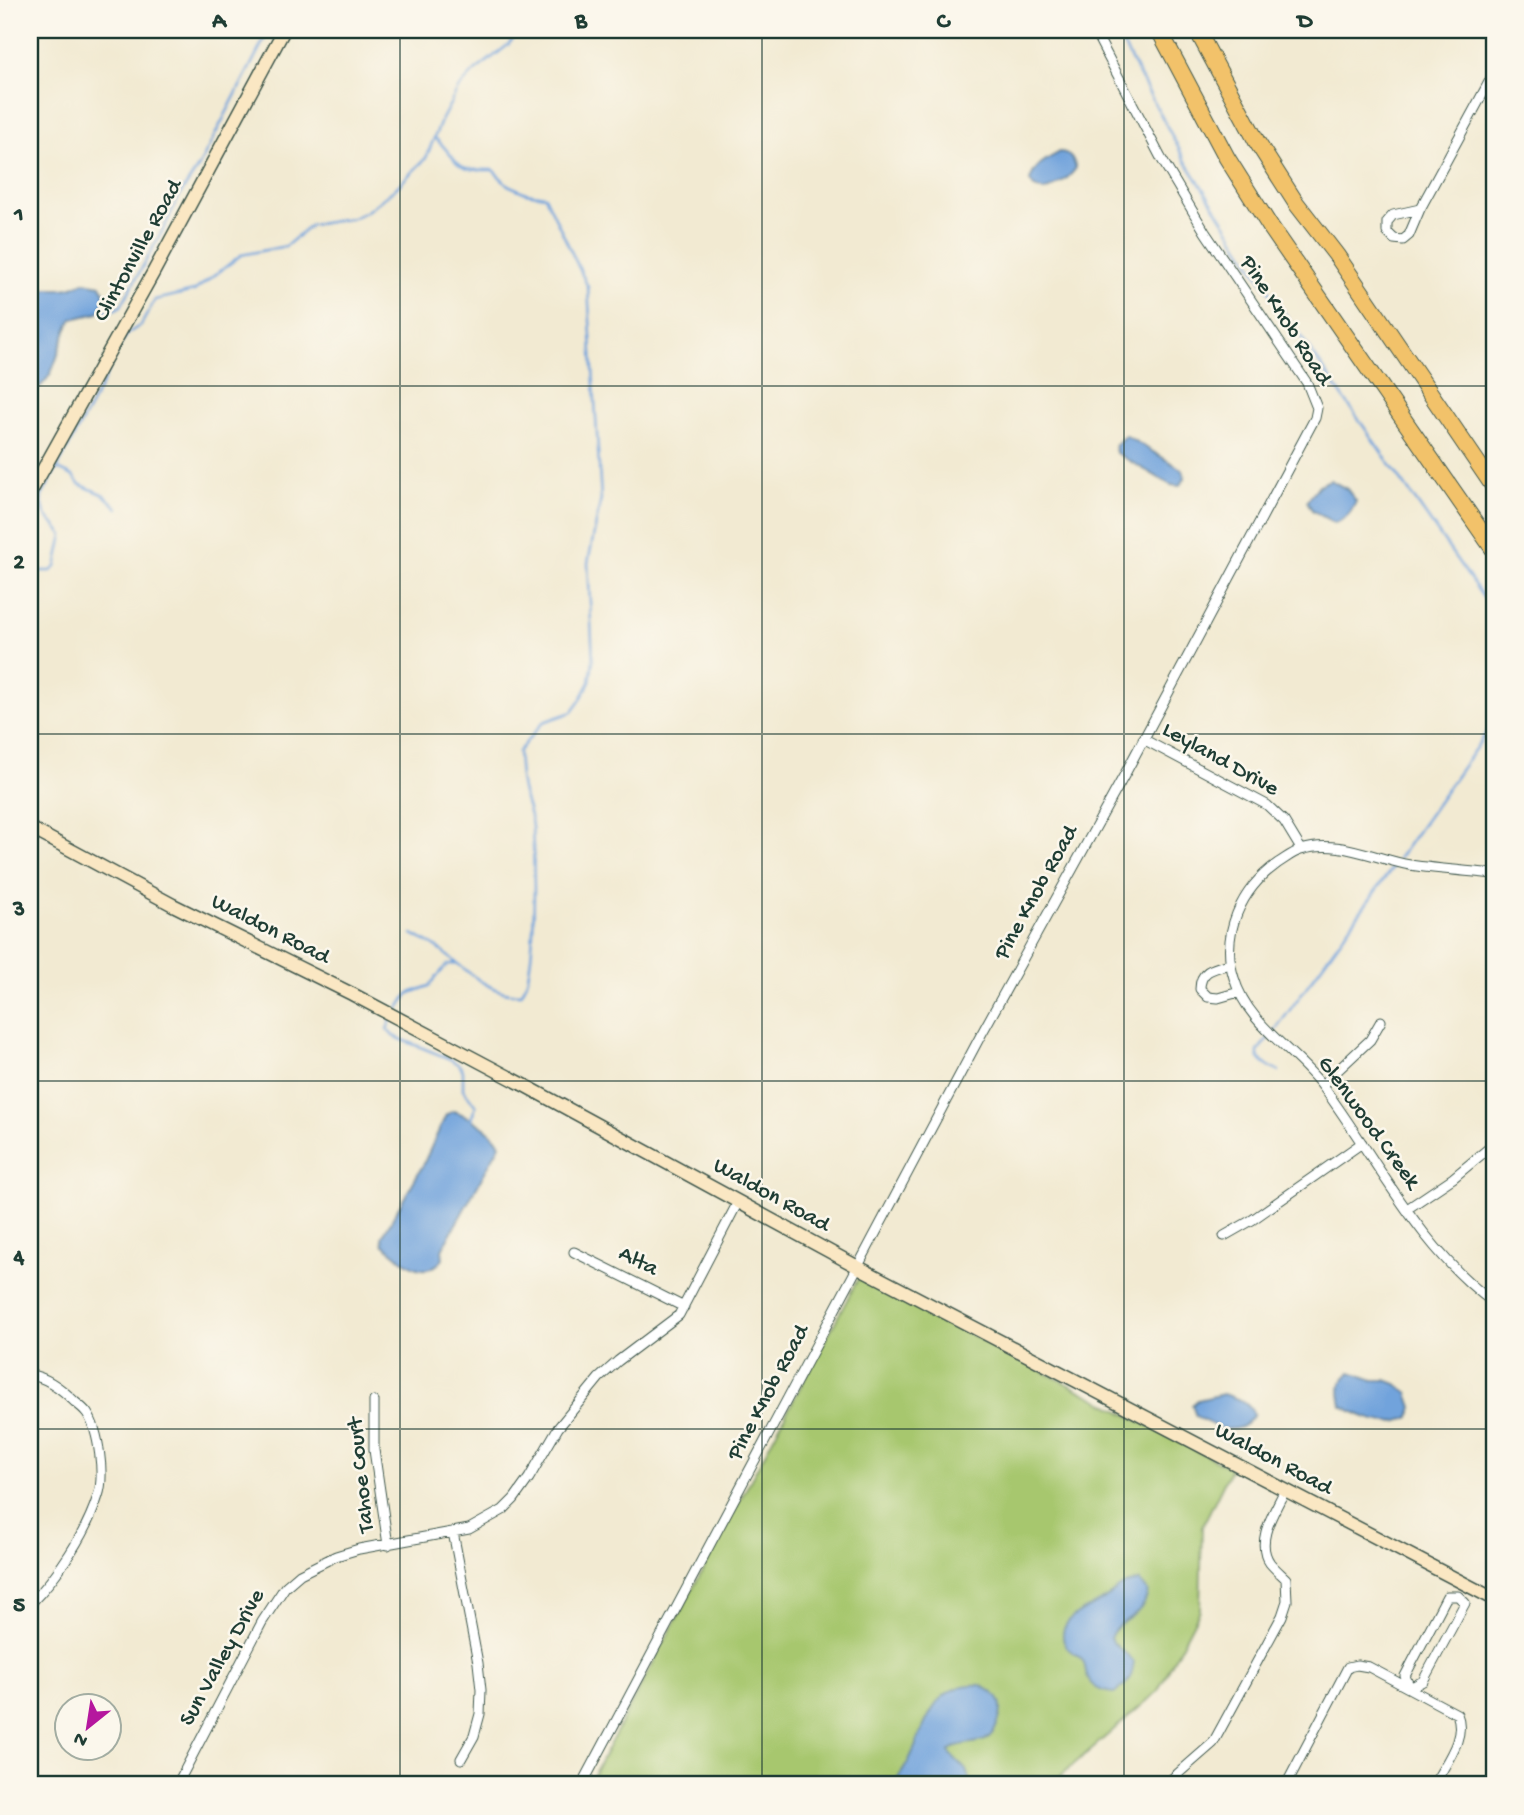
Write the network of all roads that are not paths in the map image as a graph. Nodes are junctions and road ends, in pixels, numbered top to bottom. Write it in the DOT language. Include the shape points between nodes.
graph roads {
  1 [pos="284,30"];
  2 [pos="1094,30"];
  3 [pos="1159,30"];
  4 [pos="1197,30"];
  5 [pos="1494,73"];
  6 [pos="1420,209"];
  7 [pos="1494,487"];
  8 [pos="30,493"];
  9 [pos="1494,550"];
  10 [pos="1143,739"];
  11 [pos="30,828"];
  12 [pos="1301,849"];
  13 [pos="1494,874"];
  14 [pos="1230,964"];
  15 [pos="1239,992"];
  16 [pos="1381,1021"];
  17 [pos="1322,1085"];
  18 [pos="1362,1143"];
  19 [pos="1494,1144"];
  20 [pos="738,1202"];
  21 [pos="1407,1209"];
  22 [pos="1224,1236"];
  23 [pos="574,1252"];
  24 [pos="858,1267"];
  25 [pos="1494,1303"];
  26 [pos="684,1307"];
  27 [pos="30,1375"];
  28 [pos="374,1401"];
  29 [pos="1285,1490"];
  30 [pos="453,1532"];
  31 [pos="388,1545"];
  32 [pos="1466,1583"];
  33 [pos="1458,1596"];
  34 [pos="1494,1598"];
  35 [pos="30,1604"];
  36 [pos="1410,1688"];
  37 [pos="461,1759"];
  38 [pos="177,1785"];
  39 [pos="582,1785"];
  40 [pos="1165,1785"];
  41 [pos="1286,1785"];
  42 [pos="1434,1785"];
  1 -- 8 [label="street, Clintonville Road"];
  2 -- 10 [label="street, Pine Knob Road" via="1161,158 1307,383 1317,408 1309,433"];
  3 -- 9 [label="highway" via="1227,158 1271,228"];
  4 -- 7 [label="highway" via="1296,203"];
  5 -- 6 [label="street"];
  10 -- 12 [label="street, Leyland Drive" via="1267,805 1284,821"];
  10 -- 24 [label="street, Pine Knob Road"];
  11 -- 20 [label="street, Waldon Road" via="522,1083"];
  12 -- 13 [label="street" via="1369,852 1407,864"];
  12 -- 14 [label="street, Glenwood Creek" via="1249,890 1231,934"];
  14 -- 15 [label="street, Glenwood Creek"];
  14 -- 15 [label="street" via="1204,973 1200,989 1208,998"];
  15 -- 17 [label="street, Glenwood Creek" via="1250,1013"];
  16 -- 17 [label="street" via="1370,1040"];
  17 -- 18 [label="street, Glenwood Creek"];
  18 -- 21 [label="street, Glenwood Creek"];
  18 -- 22 [label="street"];
  19 -- 21 [label="street, Glenwood Creek"];
  20 -- 24 [label="street, Waldon Road"];
  20 -- 26 [label="street, Sun Valley Drive"];
  21 -- 25 [label="street, Glenwood Creek" via="1470,1285"];
  23 -- 26 [label="street, Alta"];
  24 -- 29 [label="street, Waldon Road"];
  24 -- 39 [label="street, Pine Knob Road"];
  26 -- 30 [label="street, Sun Valley Drive" via="664,1329 600,1378 558,1428 529,1478 503,1510 469,1529"];
  27 -- 35 [label="street" via="63,1390 87,1413 98,1440 100,1465 99,1494 87,1524 51,1583"];
  28 -- 31 [label="street, Tahoe Court" via="374,1450"];
  29 -- 32 [label="street, Waldon Road"];
  29 -- 40 [label="street" via="1264,1540 1269,1561 1286,1579 1283,1616 1213,1743"];
  30 -- 31 [label="street, Sun Valley Drive"];
  30 -- 37 [label="street" via="481,1690 474,1736"];
  31 -- 38 [label="street, Sun Valley Drive" via="336,1556 285,1587"];
  32 -- 33 [label="street"];
  32 -- 34 [label="street, Waldon Road"];
  33 -- 36 [label="street" via="1465,1603 1423,1681"];
  33 -- 36 [label="street" via="1447,1596 1405,1676"];
  36 -- 41 [label="street" via="1369,1667 1348,1667"];
  36 -- 42 [label="street" via="1457,1714 1461,1724 1461,1735"];
}
